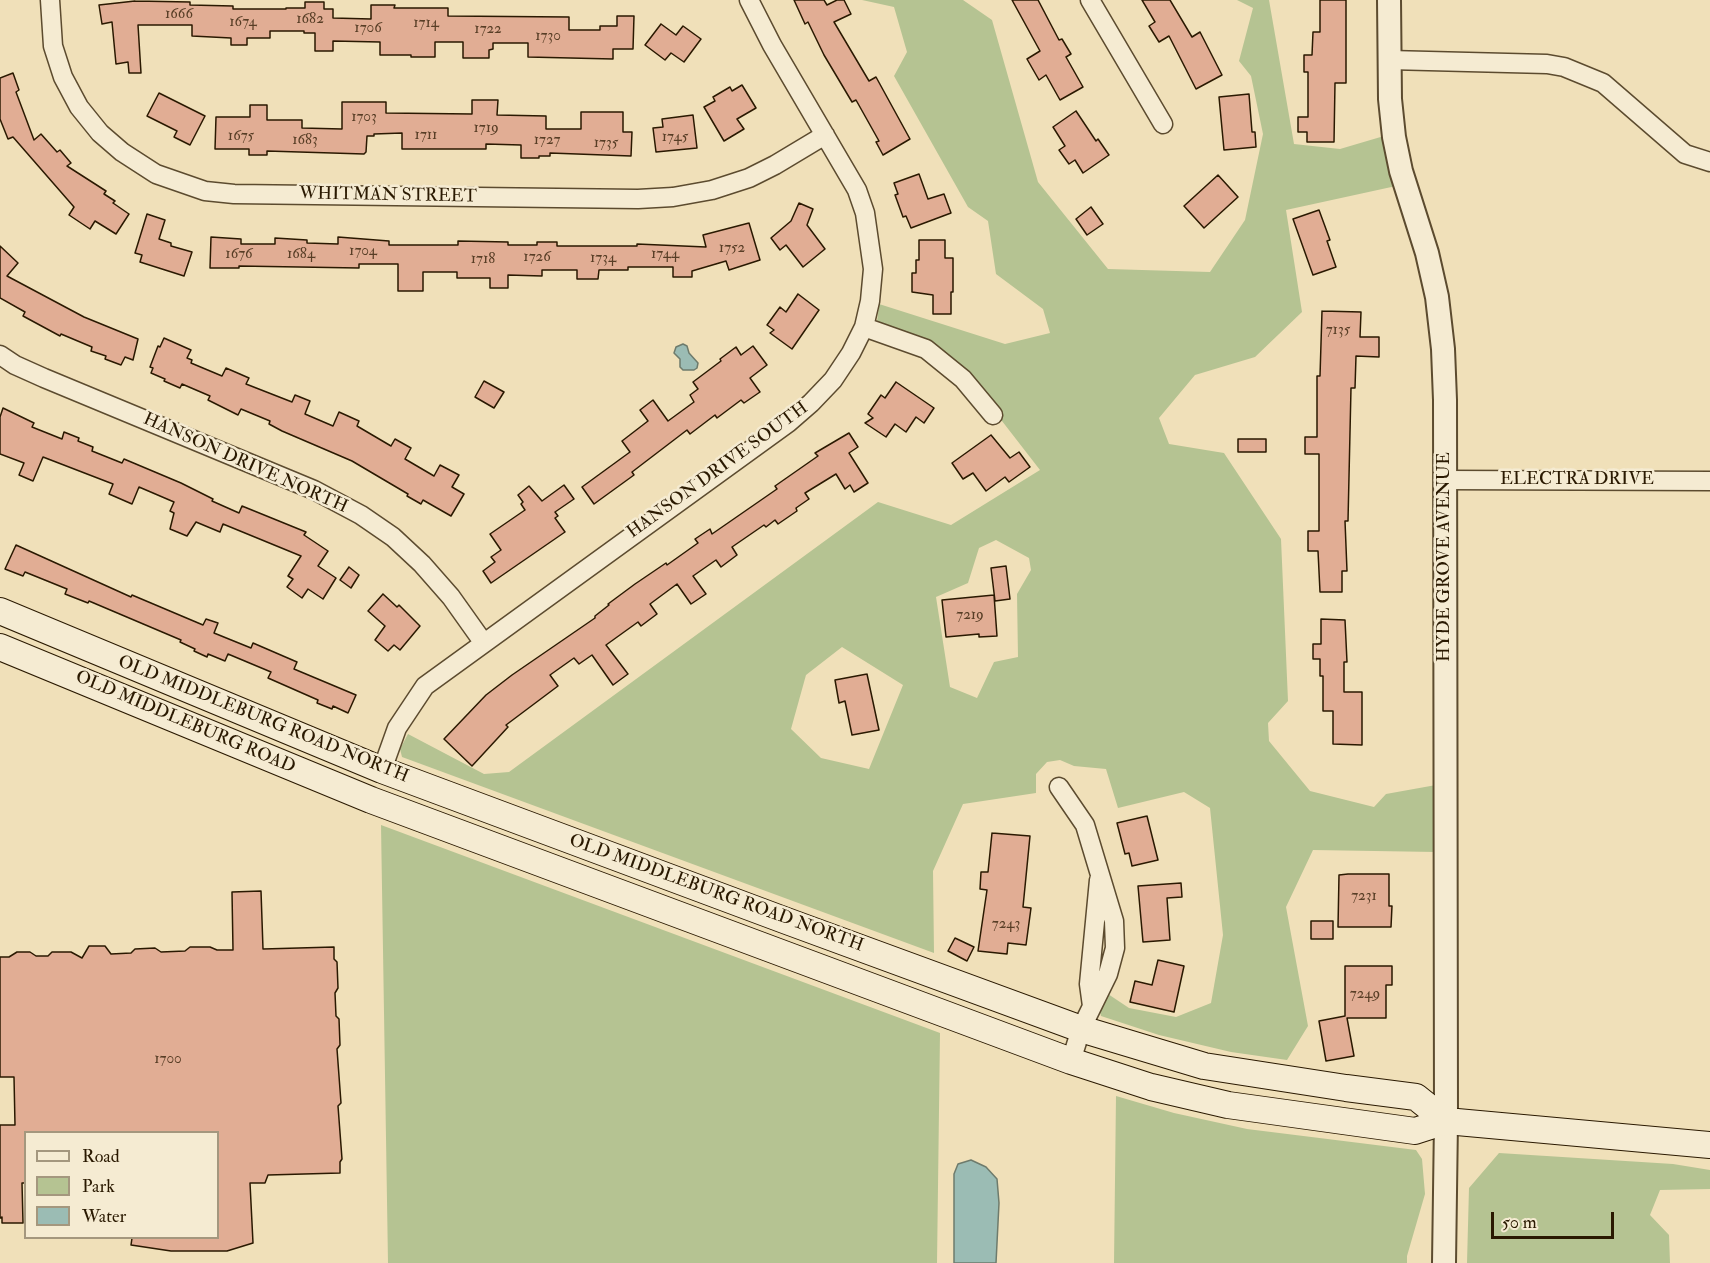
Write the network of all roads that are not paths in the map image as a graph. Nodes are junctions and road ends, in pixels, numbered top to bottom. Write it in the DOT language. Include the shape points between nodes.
graph roads {
  1 [pos="50,0"];
  2 [pos="749,0"];
  3 [pos="1090,0"];
  4 [pos="1389,0"];
  5 [pos="1389,60"];
  6 [pos="1163,124"];
  7 [pos="825,135"];
  8 [pos="1710,162"];
  9 [pos="864,327"];
  10 [pos="0,355"];
  11 [pos="993,415"];
  12 [pos="1444,480"];
  13 [pos="1710,481"];
  14 [pos="0,611"];
  15 [pos="483,642"];
  16 [pos="0,646"];
  17 [pos="382,770"];
  18 [pos="1059,787"];
  19 [pos="371,800"];
  20 [pos="732,900"];
  21 [pos="723,931"];
  22 [pos="1087,1017"];
  23 [pos="1071,1061"];
  24 [pos="1446,1121"];
  25 [pos="1710,1145"];
  26 [pos="1444,1263"];
  1 -- 7 [label="street, WHITMAN STREET" via="53,45 63,77 100,133 156,174 205,191 673,197 749,178"];
  2 -- 7 [label="street, HANSON DRIVE SOUTH"];
  3 -- 6 [label="street"];
  4 -- 5 [label="street, HYDE GROVE AVENUE"];
  5 -- 8 [label="street" via="1564,67 1604,83 1685,154"];
  5 -- 12 [label="street, HYDE GROVE AVENUE" via="1394,137 1437,297 1445,400"];
  7 -- 9 [label="street, HANSON DRIVE SOUTH" via="857,190 865,213 873,269"];
  9 -- 11 [label="street" via="926,349 963,379"];
  9 -- 15 [label="street, HANSON DRIVE SOUTH" via="833,380 795,416"];
  10 -- 15 [label="street, HANSON DRIVE NORTH" via="44,378 314,490 361,515 422,564"];
  12 -- 13 [label="street, ELECTRA DRIVE"];
  12 -- 24 [label="street, HYDE GROVE AVENUE"];
  14 -- 17 [label="main road, OLD MIDDLEBURG ROAD NORTH"];
  15 -- 17 [label="street, HANSON DRIVE SOUTH" via="425,686 397,728"];
  16 -- 19 [label="main road, OLD MIDDLEBURG ROAD"];
  17 -- 20 [label="main road, OLD MIDDLEBURG ROAD NORTH"];
  18 -- 22 [label="street" via="1085,825 1114,921 1115,948 1108,974"];
  19 -- 21 [label="main road, OLD MIDDLEBURG ROAD NORTH"];
  20 -- 21 [label="main road"];
  20 -- 22 [label="main road, OLD MIDDLEBURG ROAD NORTH"];
  21 -- 23 [label="main road, OLD MIDDLEBURG ROAD NORTH"];
  22 -- 23 [label="street"];
  22 -- 24 [label="main road, OLD MIDDLEBURG ROAD NORTH" via="1117,1041 1204,1066 1416,1097"];
  23 -- 24 [label="main road, OLD MIDDLEBURG ROAD NORTH" via="1151,1087 1228,1105 1415,1131"];
  24 -- 25 [label="main road, OLD MIDDLEBURG ROAD NORTH"];
  24 -- 26 [label="street, HYDE GROVE AVENUE"];
}
